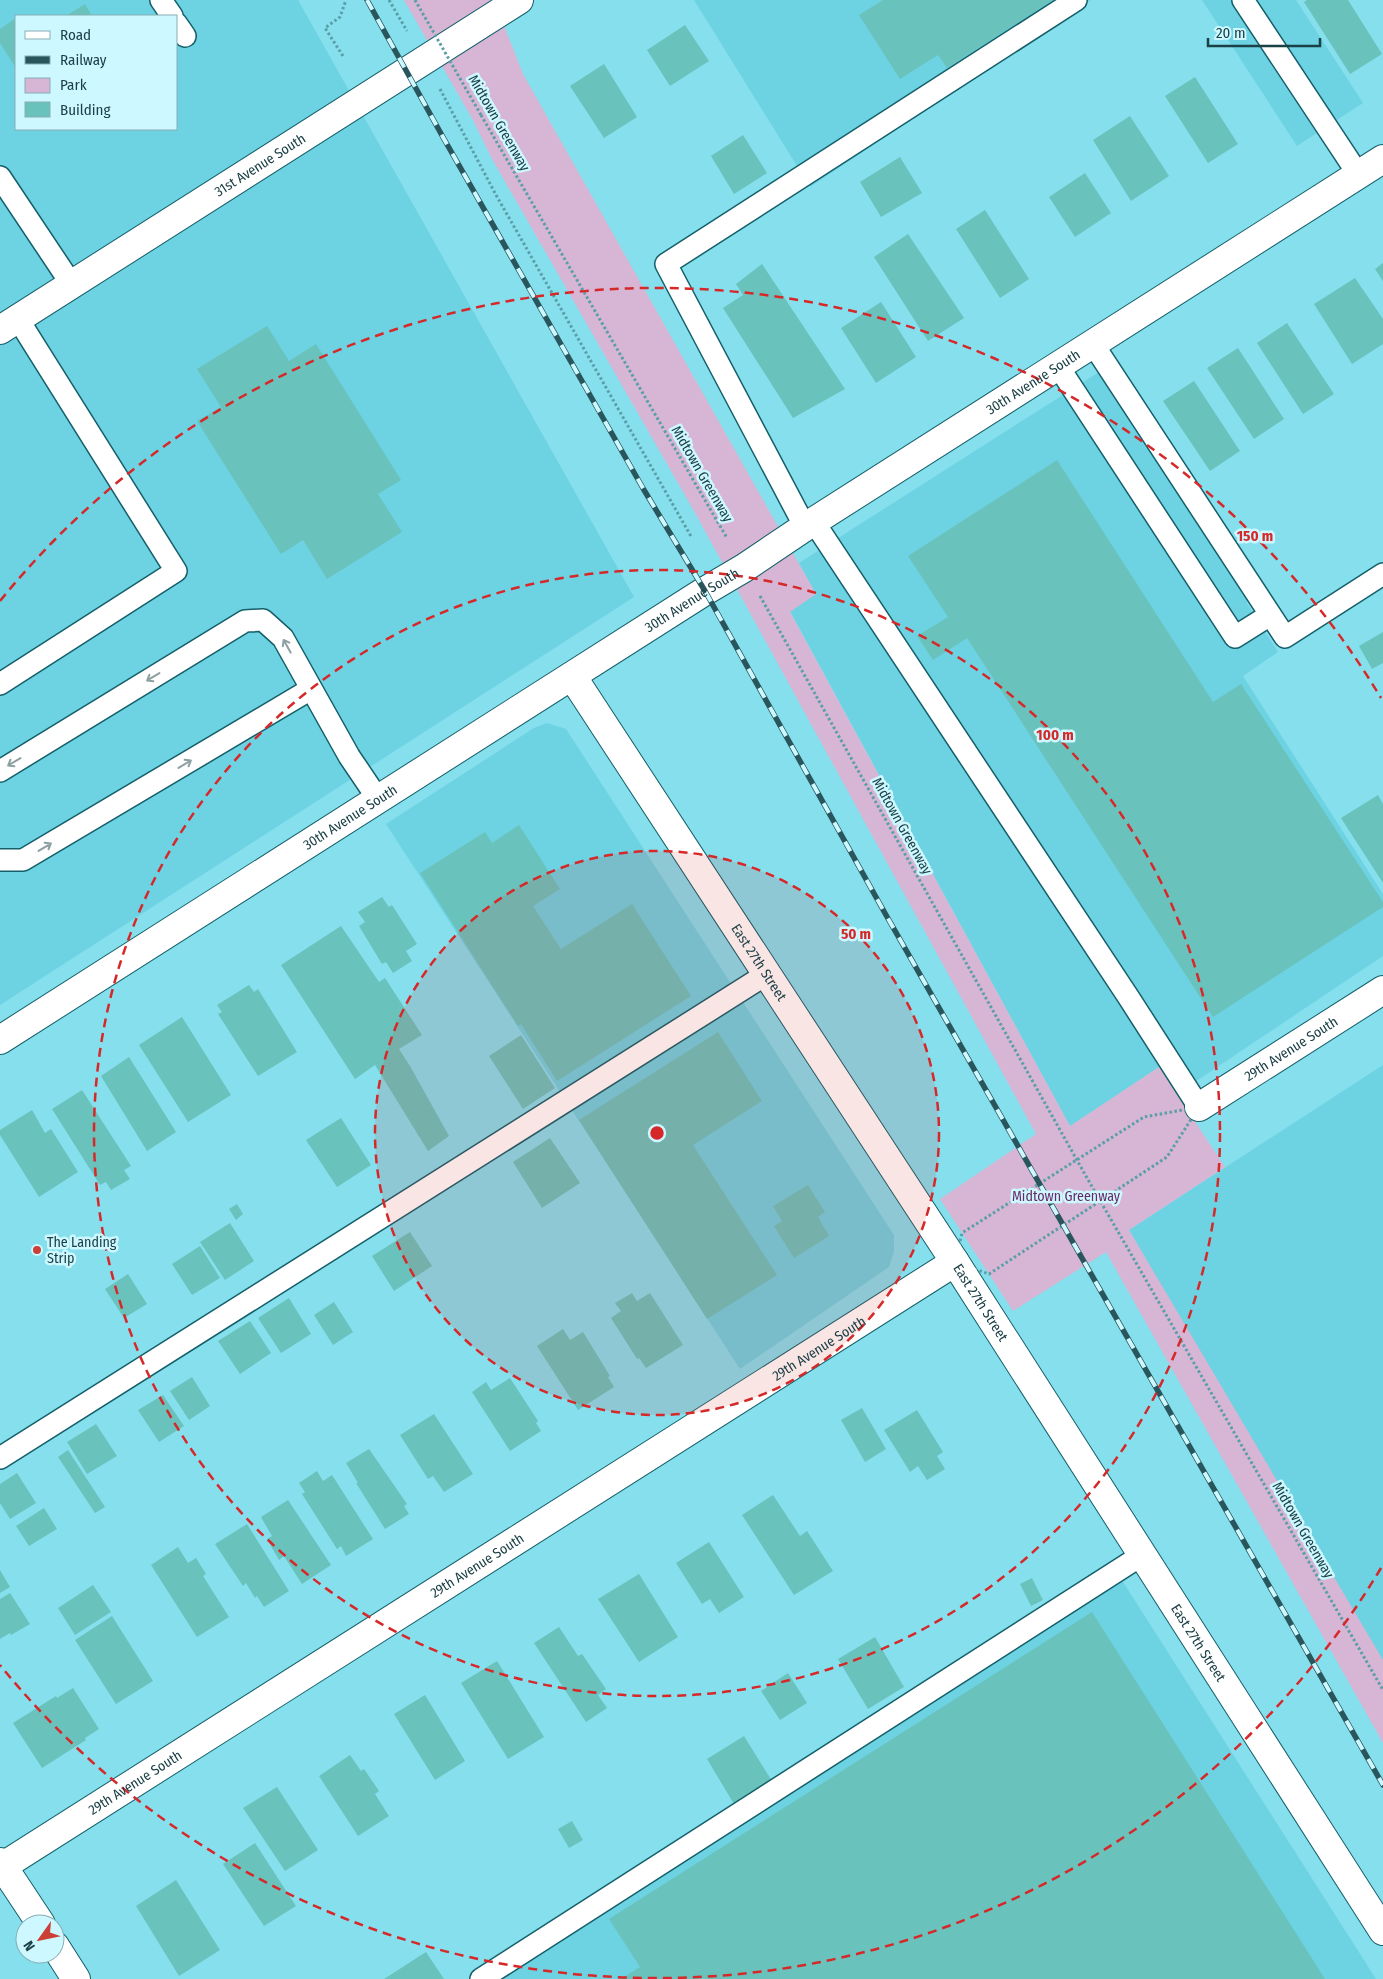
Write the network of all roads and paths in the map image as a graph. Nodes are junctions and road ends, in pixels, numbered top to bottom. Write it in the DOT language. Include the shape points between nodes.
graph roads {
  1 [pos="161,0"];
  2 [pos="346,0"];
  3 [pos="415,0"];
  4 [pos="519,0"];
  5 [pos="1076,0"];
  6 [pos="1243,0"];
  7 [pos="171,15"];
  8 [pos="343,56"];
  9 [pos="462,127"];
  10 [pos="1383,159"];
  11 [pos="1358,174"];
  12 [pos="0,178"];
  13 [pos="72,285"];
  14 [pos="9,324"];
  15 [pos="1093,344"];
  16 [pos="1058,366"];
  17 [pos="809,524"];
  18 [pos="692,538"];
  19 [pos="744,568"];
  20 [pos="1383,574"];
  21 [pos="1270,614"];
  22 [pos="572,676"];
  23 [pos="0,684"];
  24 [pos="311,689"];
  25 [pos="0,770"];
  26 [pos="378,799"];
  27 [pos="0,860"];
  28 [pos="767,974"];
  29 [pos="1383,990"];
  30 [pos="0,1040"];
  31 [pos="1199,1107"];
  32 [pos="1076,1160"];
  33 [pos="1100,1201"];
  34 [pos="955,1262"];
  35 [pos="0,1458"];
  36 [pos="1142,1555"];
  37 [pos="1383,1690"];
  38 [pos="1,1865"];
  39 [pos="34,1914"];
  40 [pos="1383,1931"];
  41 [pos="65,1962"];
  42 [pos="76,1979"];
  43 [pos="481,1979"];
  1 -- 7 [label="lane"];
  2 -- 8 [label="path" via="340,18 325,28"];
  3 -- 19 [label="path, Midtown Greenway, bridge"];
  4 -- 13 [label="street, 31st Avenue South"];
  5 -- 17 [label="lane" via="666,264"];
  6 -- 11 [label="lane"];
  9 -- 18 [label="path" via="496,195"];
  10 -- 11 [label="street, 30th Avenue South"];
  11 -- 15 [label="street, 30th Avenue South"];
  12 -- 13 [label="lane"];
  13 -- 14 [label="street, 31st Avenue South"];
  14 -- 23 [label="lane" via="176,571"];
  15 -- 16 [label="street, 30th Avenue South"];
  15 -- 21 [label="lane"];
  16 -- 17 [label="street, 30th Avenue South"];
  16 -- 21 [label="lane" via="1235,637"];
  17 -- 19 [label="street, 30th Avenue South"];
  17 -- 31 [label="lane" via="1124,989"];
  19 -- 22 [label="street, 30th Avenue South"];
  19 -- 32 [label="path, Midtown Greenway"];
  20 -- 21 [label="lane" via="1285,637"];
  22 -- 26 [label="street, 30th Avenue South"];
  22 -- 28 [label="street, East 27th Street"];
  24 -- 25 [label="lane, one-way" via="282,638 263,620 245,621"];
  24 -- 26 [label="lane"];
  27 -- 24 [label="lane, one-way" via="23,860"];
  26 -- 30 [label="street, 30th Avenue South"];
  28 -- 34 [label="street, East 27th Street"];
  28 -- 35 [label="lane"];
  29 -- 31 [label="street, 29th Avenue South"];
  31 -- 32 [label="path" via="1144,1117"];
  31 -- 33 [label="path" via="1167,1157"];
  32 -- 33 [label="path, Midtown Greenway"];
  32 -- 34 [label="path" via="962,1233"];
  33 -- 34 [label="path" via="989,1274"];
  33 -- 37 [label="path, Midtown Greenway"];
  34 -- 36 [label="street, East 27th Street"];
  34 -- 38 [label="street, 29th Avenue South"];
  36 -- 40 [label="street, East 27th Street"];
  36 -- 43 [label="lane"];
  38 -- 39 [label="street"];
  41 -- 42 [label="street"];
}
